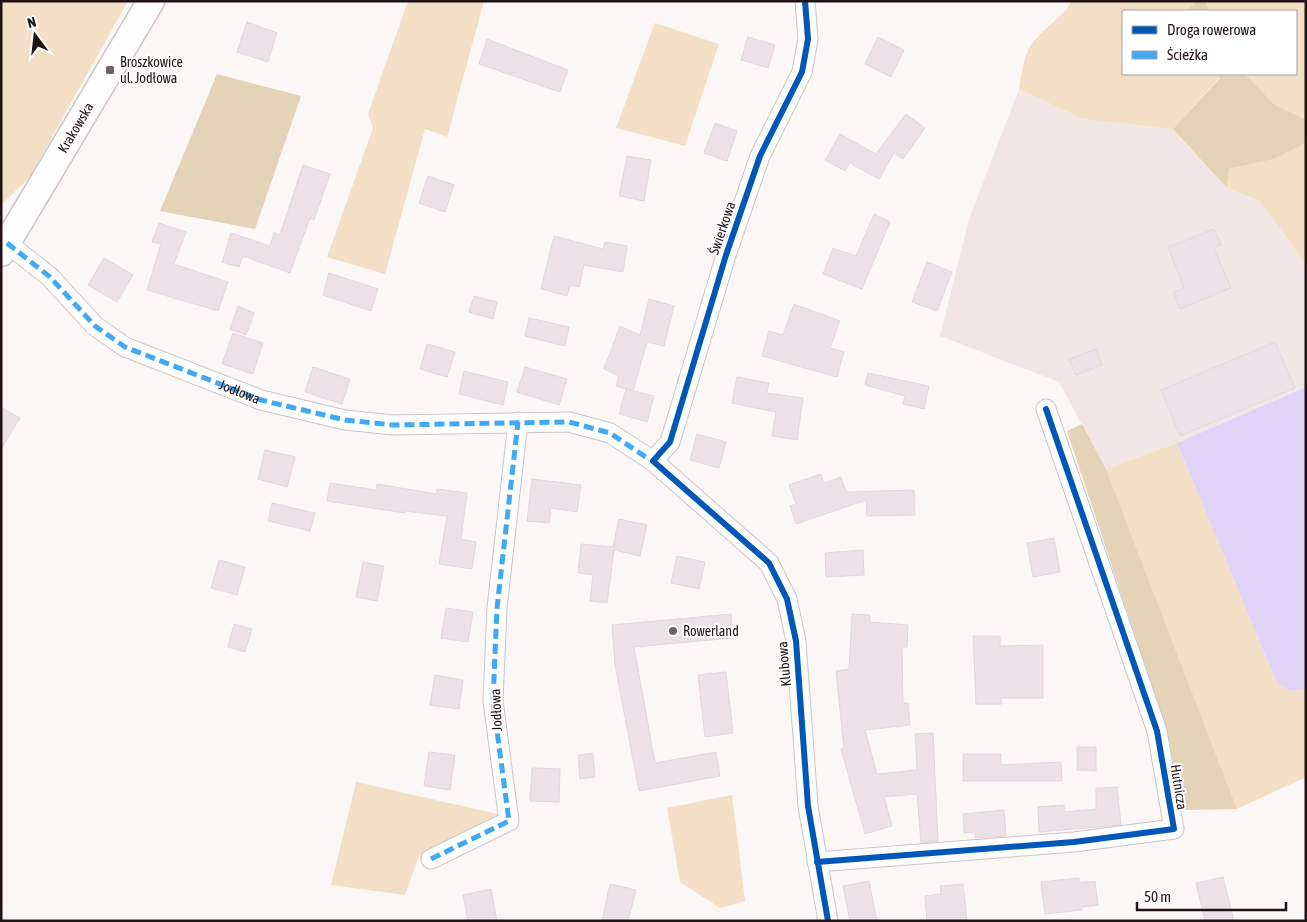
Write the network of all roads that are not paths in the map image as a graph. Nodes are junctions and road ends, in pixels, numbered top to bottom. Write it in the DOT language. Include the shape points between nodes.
graph roads {
  1 [pos="151,1"];
  2 [pos="804,1"];
  3 [pos="4,248"];
  4 [pos="1046,409"];
  5 [pos="518,422"];
  6 [pos="653,461"];
  7 [pos="431,859"];
  8 [pos="817,862"];
  9 [pos="828,921"];
  1 -- 3 [label="street, Krakowska"];
  2 -- 6 [label="street, Świerkowa" via="808,39 802,72 760,156 718,279 670,442"];
  3 -- 5 [label="street, Jodłowa" via="50,277 95,326 126,347 260,400 345,420 393,425"];
  4 -- 8 [label="street, Hutnicza" via="1157,731 1174,829 1074,842"];
  5 -- 6 [label="street, Jodłowa" via="569,422 610,433"];
  5 -- 7 [label="street, Jodłowa" via="497,608 493,701 509,821"];
  6 -- 8 [label="street, Klubowa" via="769,563 788,599 796,640 806,788"];
  8 -- 9 [label="street, Klubowa"];
}
